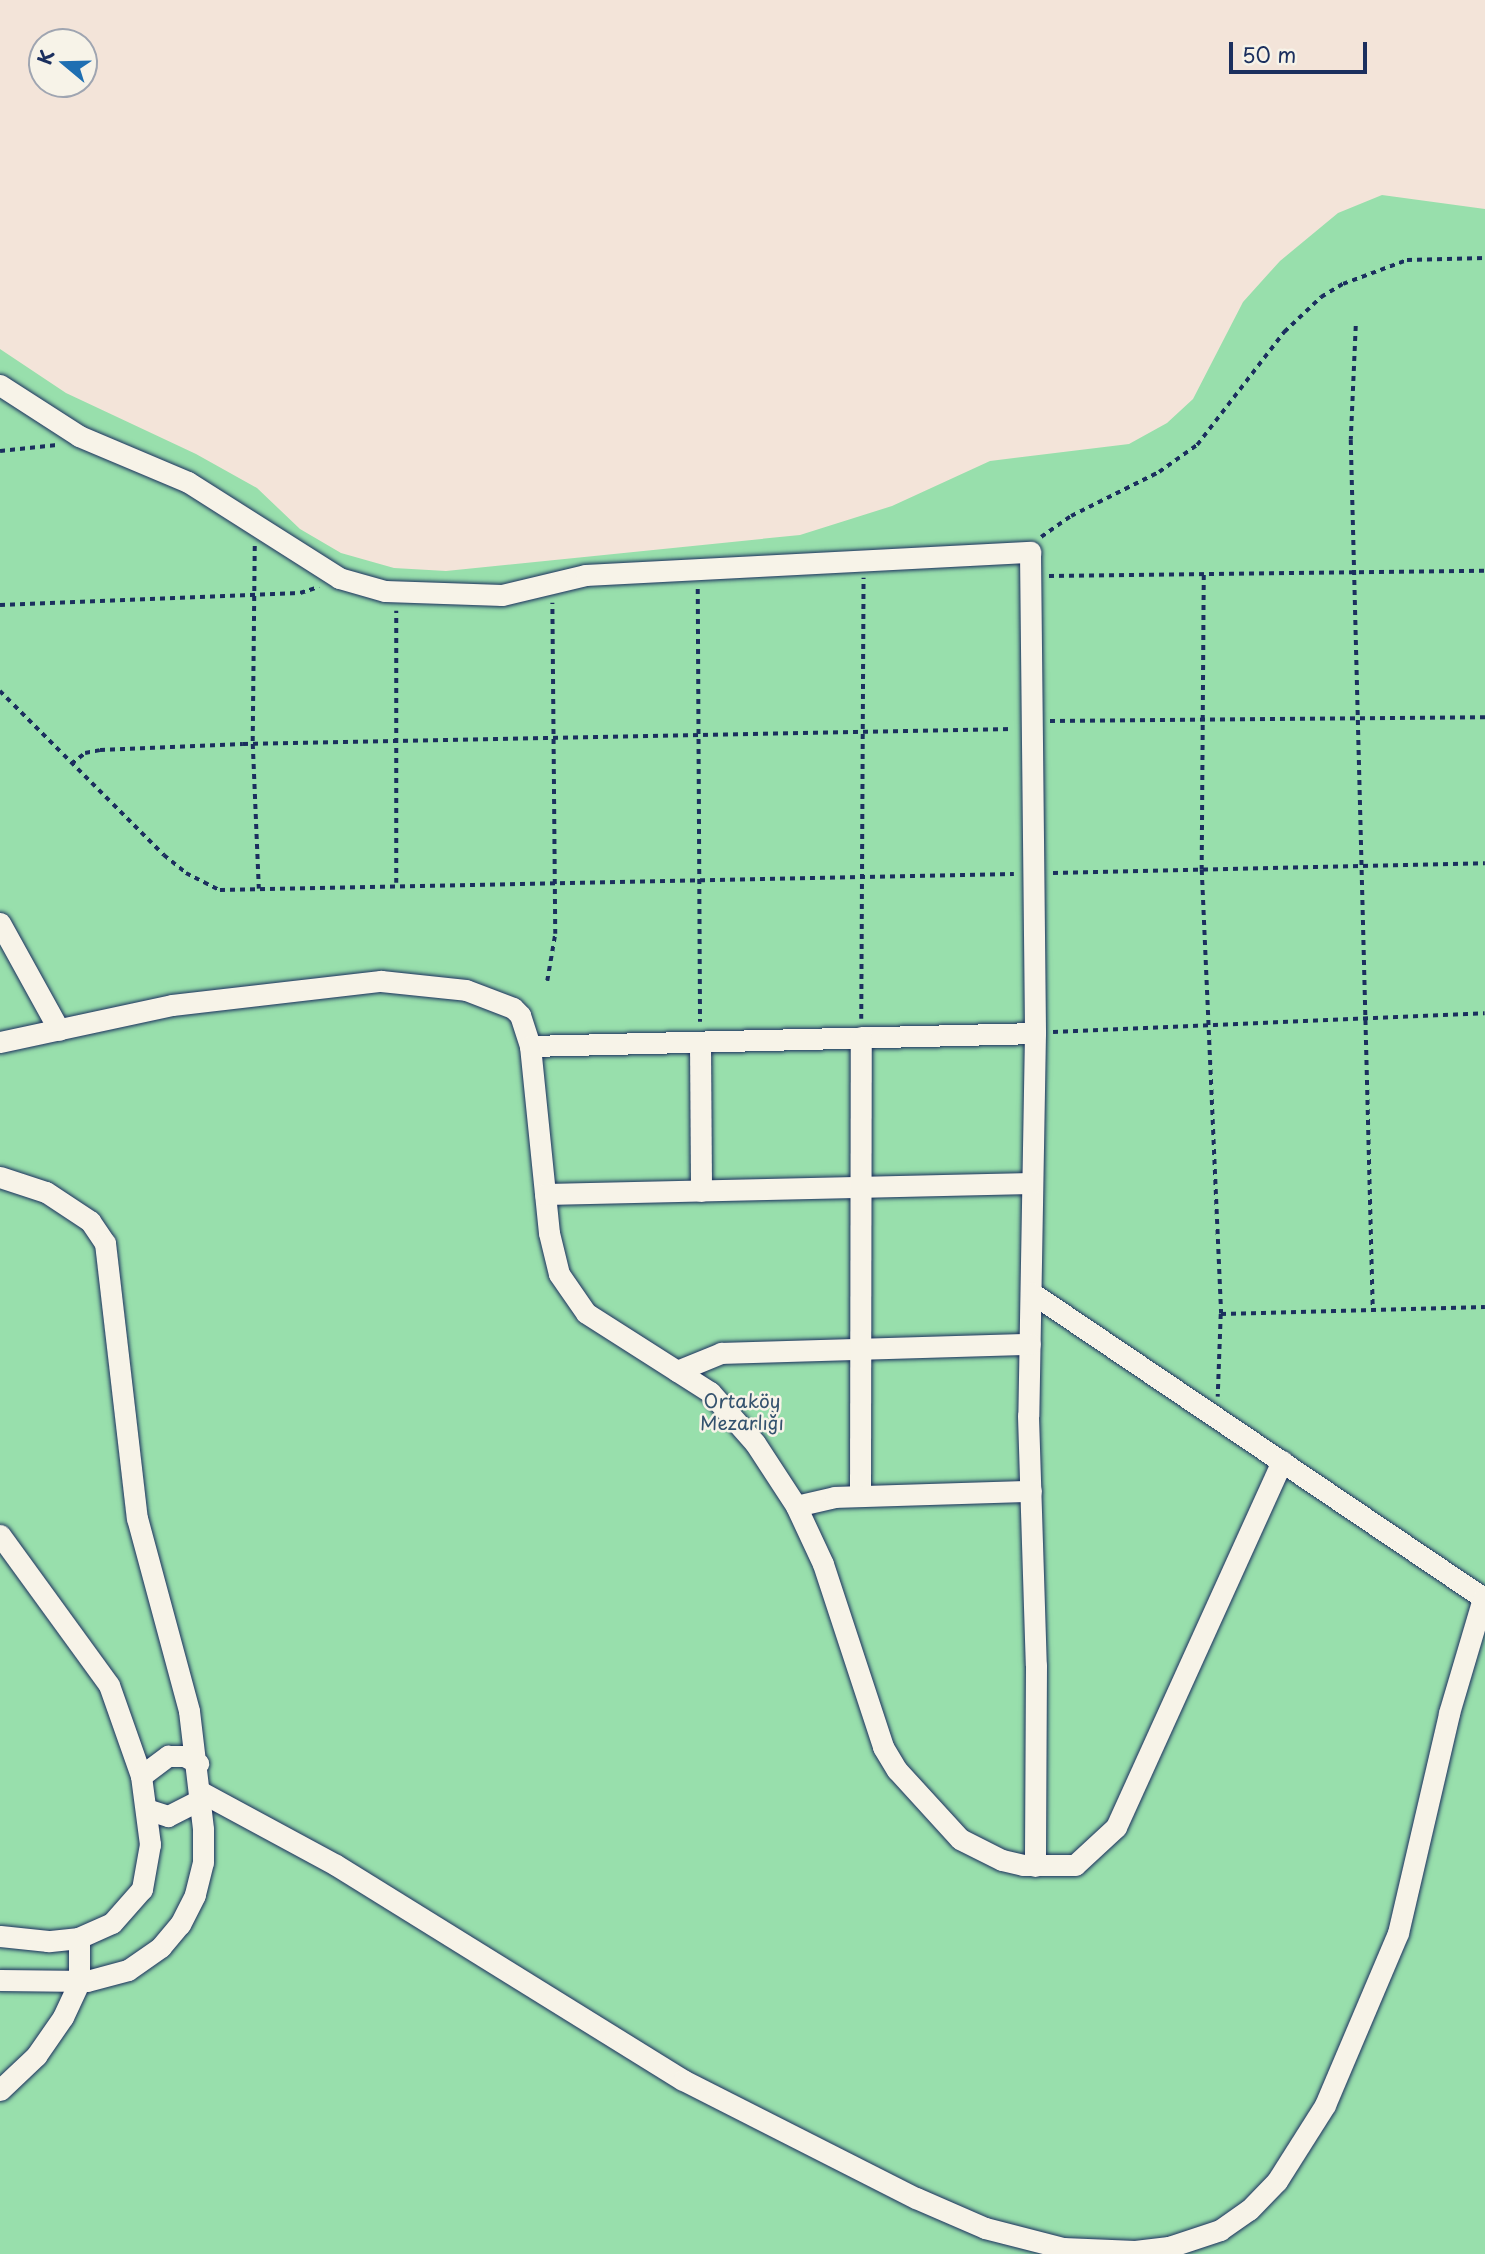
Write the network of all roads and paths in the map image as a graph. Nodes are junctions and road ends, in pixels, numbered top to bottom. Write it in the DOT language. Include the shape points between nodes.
graph roads {
  1 [pos="1485,258"];
  2 [pos="1356,326"];
  3 [pos="0,385"];
  4 [pos="79,436"];
  5 [pos="0,451"];
  6 [pos="256,526"];
  7 [pos="1030,552"];
  8 [pos="863,562"];
  9 [pos="698,569"];
  10 [pos="1485,571"];
  11 [pos="1357,574"];
  12 [pos="1204,575"];
  13 [pos="1033,576"];
  14 [pos="340,578"];
  15 [pos="551,582"];
  16 [pos="396,591"];
  17 [pos="251,595"];
  18 [pos="0,605"];
  19 [pos="0,691"];
  20 [pos="1485,717"];
  21 [pos="1359,720"];
  22 [pos="1203,721"];
  23 [pos="1033,725"];
  24 [pos="861,731"];
  25 [pos="699,733"];
  26 [pos="555,737"];
  27 [pos="396,740"];
  28 [pos="253,744"];
  29 [pos="71,764"];
  30 [pos="1485,863"];
  31 [pos="1360,866"];
  32 [pos="1202,870"];
  33 [pos="1034,873"];
  34 [pos="861,877"];
  35 [pos="396,883"];
  36 [pos="699,883"];
  37 [pos="555,886"];
  38 [pos="259,889"];
  39 [pos="0,923"];
  40 [pos="547,981"];
  41 [pos="1485,1013"];
  42 [pos="1363,1018"];
  43 [pos="1206,1025"];
  44 [pos="60,1030"];
  45 [pos="1034,1032"];
  46 [pos="861,1037"];
  47 [pos="0,1042"];
  48 [pos="701,1042"];
  49 [pos="530,1046"];
  50 [pos="0,1177"];
  51 [pos="1032,1183"];
  52 [pos="860,1187"];
  53 [pos="701,1191"];
  54 [pos="545,1194"];
  55 [pos="1032,1293"];
  56 [pos="1485,1307"];
  57 [pos="1373,1309"];
  58 [pos="1221,1314"];
  59 [pos="1030,1344"];
  60 [pos="860,1349"];
  61 [pos="677,1371"];
  62 [pos="1216,1417"];
  63 [pos="1282,1461"];
  64 [pos="1031,1491"];
  65 [pos="860,1496"];
  66 [pos="796,1506"];
  67 [pos="0,1535"];
  68 [pos="1484,1598"];
  69 [pos="198,1763"];
  70 [pos="141,1776"];
  71 [pos="202,1796"];
  72 [pos="146,1809"];
  73 [pos="1035,1866"];
  74 [pos="0,1937"];
  75 [pos="79,1938"];
  76 [pos="0,1980"];
  77 [pos="79,1982"];
  78 [pos="0,2090"];
  1 -- 7 [label="path" via="1408,260 1321,297 1284,332 1197,444 1159,472 1049,529"];
  2 -- 11 [label="path" via="1351,440"];
  3 -- 4 [label="street"];
  4 -- 5 [label="path" via="50,448"];
  4 -- 6 [label="street" via="188,482"];
  6 -- 14 [label="street"];
  6 -- 17 [label="path"];
  7 -- 8 [label="street"];
  7 -- 13 [label="street"];
  8 -- 9 [label="street"];
  8 -- 24 [label="path"];
  9 -- 15 [label="street" via="586,575"];
  9 -- 25 [label="path"];
  10 -- 11 [label="path"];
  11 -- 12 [label="path"];
  11 -- 21 [label="path"];
  12 -- 13 [label="path"];
  12 -- 22 [label="path"];
  13 -- 23 [label="street"];
  14 -- 16 [label="street"];
  14 -- 17 [label="path" via="300,593"];
  15 -- 16 [label="street" via="502,595"];
  15 -- 26 [label="path"];
  16 -- 27 [label="path"];
  17 -- 18 [label="path"];
  17 -- 28 [label="path"];
  19 -- 29 [label="path"];
  20 -- 21 [label="path"];
  21 -- 22 [label="path"];
  21 -- 31 [label="path"];
  22 -- 23 [label="path"];
  22 -- 32 [label="path"];
  23 -- 24 [label="path"];
  23 -- 33 [label="street"];
  24 -- 25 [label="path"];
  24 -- 34 [label="path"];
  25 -- 26 [label="path"];
  25 -- 36 [label="path"];
  26 -- 27 [label="path"];
  26 -- 37 [label="path"];
  27 -- 28 [label="path"];
  27 -- 35 [label="path"];
  28 -- 29 [label="path" via="100,750 85,753"];
  28 -- 38 [label="path"];
  29 -- 38 [label="path" via="186,873 220,890"];
  30 -- 31 [label="path"];
  31 -- 32 [label="path"];
  31 -- 42 [label="path"];
  32 -- 33 [label="path"];
  32 -- 43 [label="path"];
  33 -- 34 [label="path"];
  33 -- 45 [label="street"];
  34 -- 36 [label="path"];
  34 -- 46 [label="path"];
  35 -- 37 [label="path"];
  35 -- 38 [label="path"];
  36 -- 37 [label="path"];
  36 -- 48 [label="path"];
  37 -- 40 [label="path" via="552,965"];
  39 -- 44 [label="street"];
  41 -- 42 [label="path"];
  42 -- 43 [label="path"];
  42 -- 57 [label="path"];
  43 -- 45 [label="path"];
  43 -- 58 [label="path"];
  44 -- 47 [label="street"];
  44 -- 49 [label="street" via="257,992 415,982 466,989 513,1008 520,1015"];
  45 -- 46 [label="street"];
  45 -- 51 [label="street"];
  46 -- 48 [label="street"];
  46 -- 52 [label="street"];
  48 -- 49 [label="street"];
  48 -- 53 [label="street"];
  49 -- 54 [label="street"];
  50 -- 69 [label="street" via="46,1192 90,1221 105,1242 137,1518 189,1711"];
  51 -- 52 [label="street"];
  51 -- 55 [label="street"];
  52 -- 53 [label="street"];
  52 -- 60 [label="street"];
  53 -- 54 [label="street"];
  54 -- 61 [label="street" via="552,1255 572,1296 603,1328"];
  55 -- 59 [label="street"];
  55 -- 62 [label="street"];
  56 -- 57 [label="path"];
  57 -- 58 [label="path"];
  58 -- 62 [label="path"];
  59 -- 60 [label="street"];
  59 -- 64 [label="street"];
  60 -- 61 [label="street" via="721,1353"];
  60 -- 65 [label="street"];
  61 -- 66 [label="street" via="733,1415"];
  62 -- 63 [label="street"];
  63 -- 68 [label="street"];
  63 -- 73 [label="street" via="1116,1826 1075,1865"];
  64 -- 65 [label="street"];
  64 -- 73 [label="street"];
  65 -- 66 [label="street" via="823,1498"];
  66 -- 73 [label="street" via="823,1564 883,1747 897,1770 960,1839 992,1856"];
  67 -- 70 [label="street" via="109,1685"];
  68 -- 71 [label="street" via="1449,1713 1398,1933 1325,2105 1277,2180 1249,2210 1220,2230 1169,2247 1135,2251 1063,2248 985,2228 916,2198 674,2074 336,1865"];
  69 -- 70 [label="street" via="184,1756 167,1756"];
  69 -- 71 [label="street"];
  70 -- 72 [label="street"];
  71 -- 72 [label="street" via="168,1816"];
  71 -- 77 [label="street" via="203,1862 195,1895 180,1924 161,1947 128,1970"];
  72 -- 75 [label="street" via="150,1844 142,1889 112,1923"];
  74 -- 75 [label="street"];
  75 -- 77 [label="street"];
  76 -- 77 [label="street"];
  77 -- 78 [label="street" via="63,2017 36,2056"];
}
